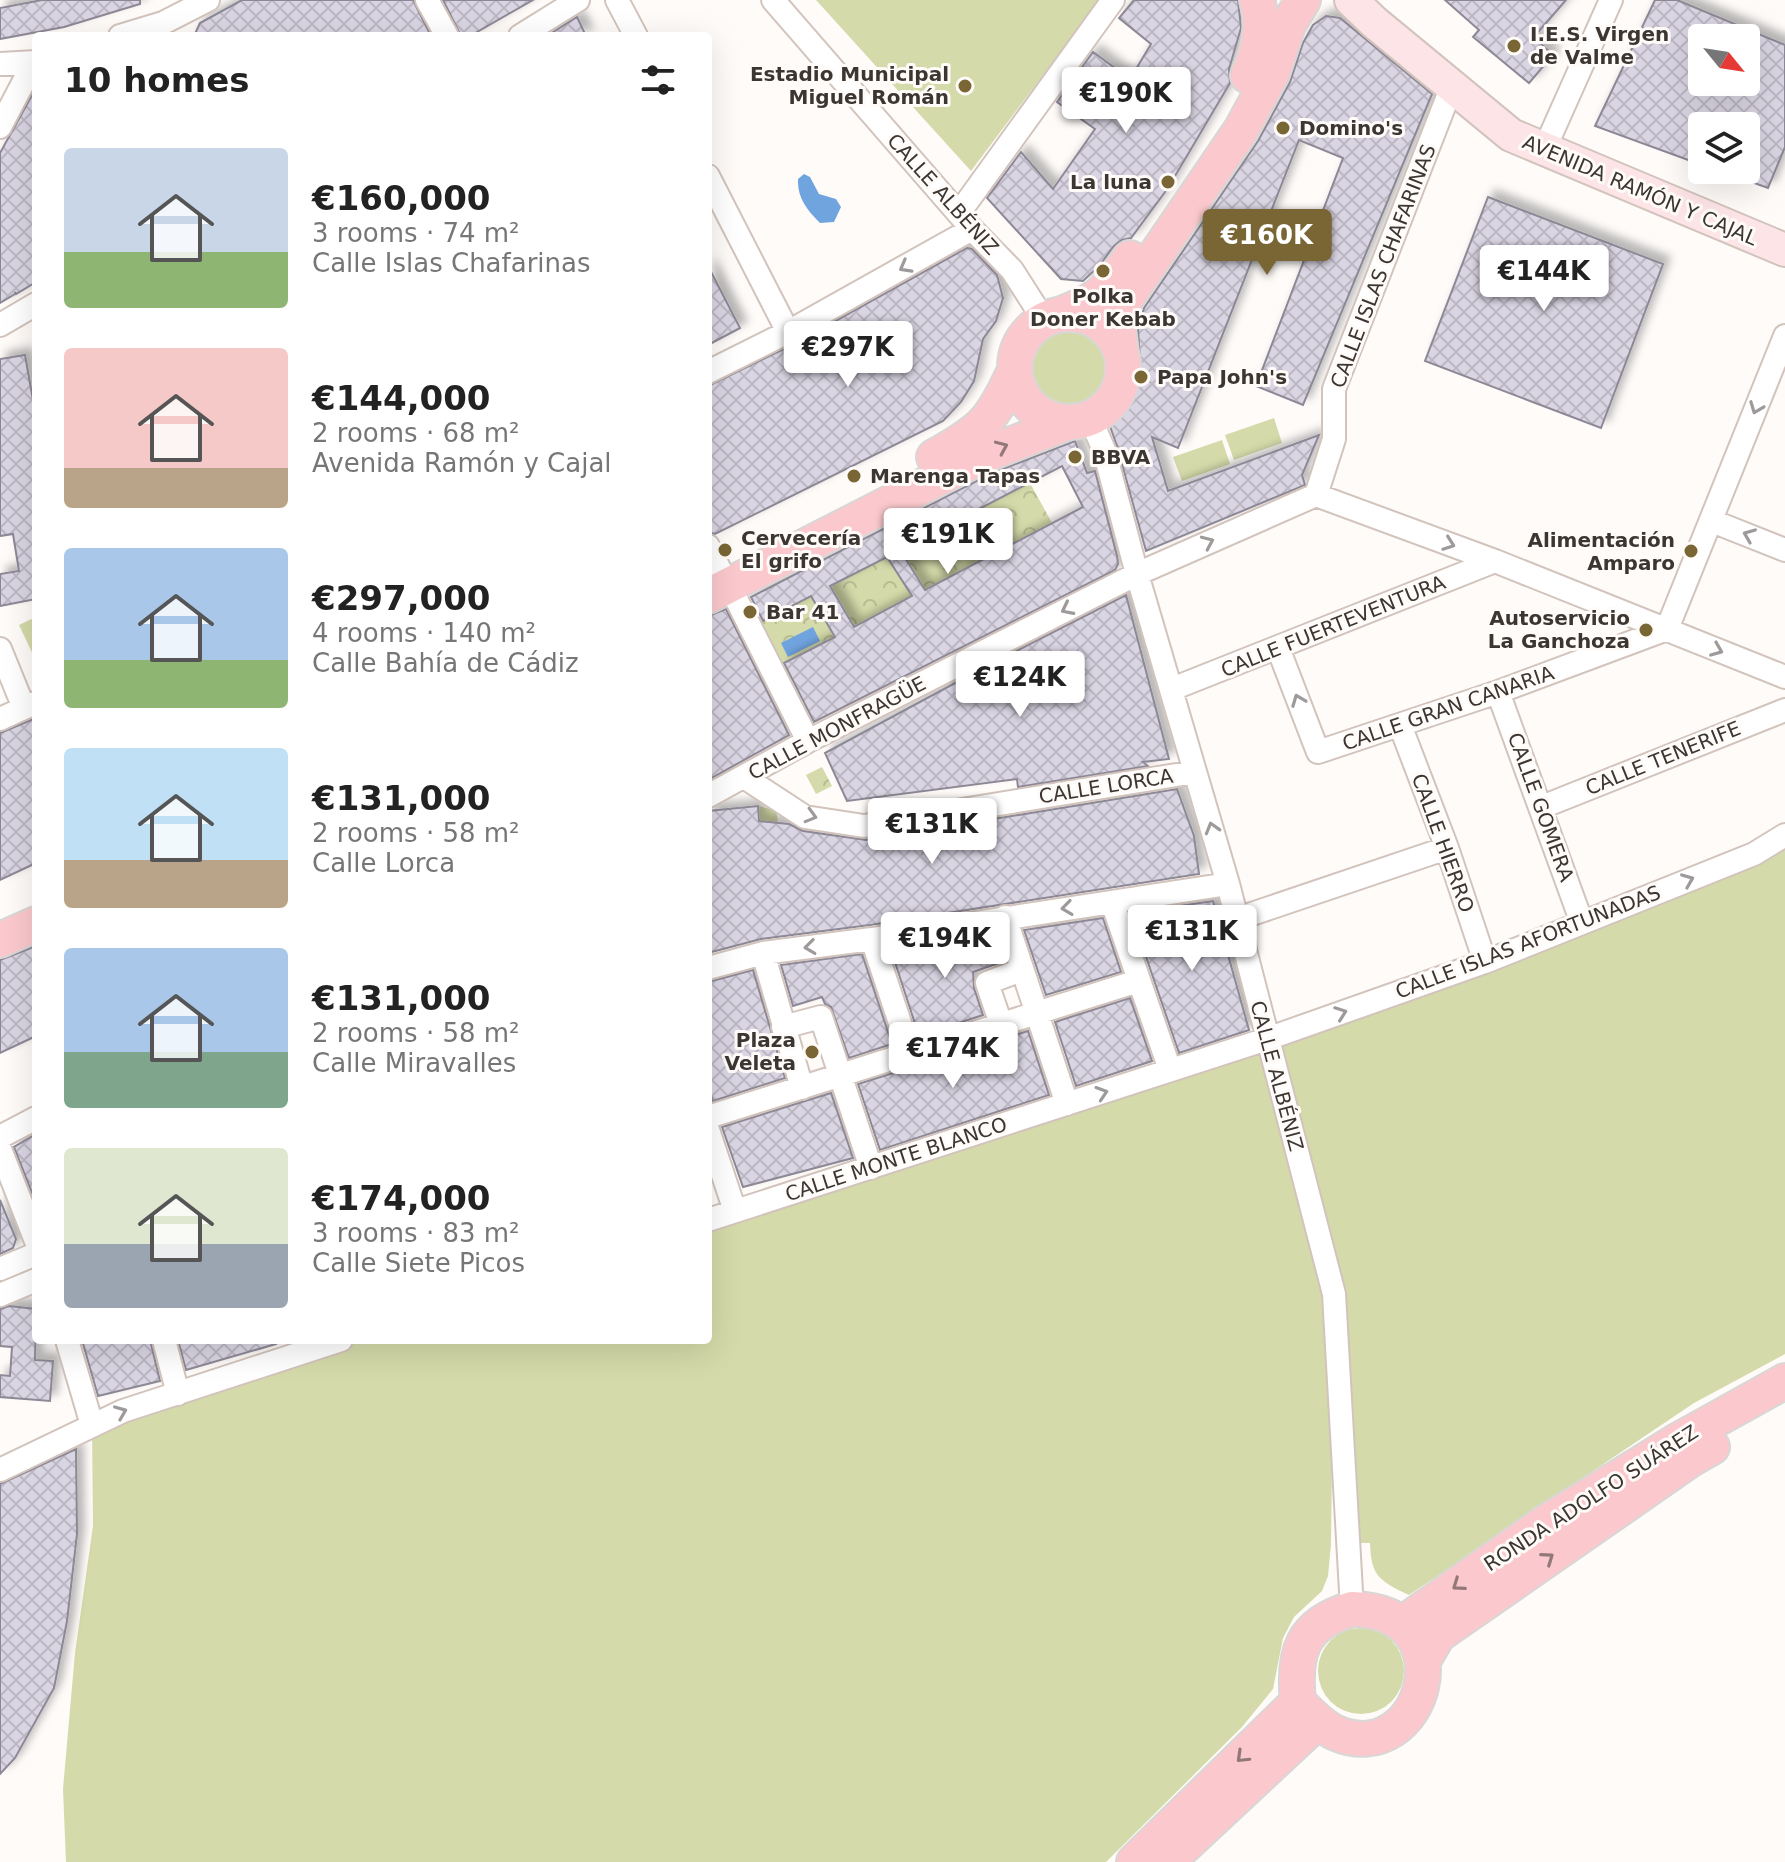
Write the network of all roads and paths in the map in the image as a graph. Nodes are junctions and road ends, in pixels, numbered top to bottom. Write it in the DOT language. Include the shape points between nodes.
graph roads {
  1 [pos="208,0"];
  2 [pos="427,0"];
  3 [pos="578,0"];
  4 [pos="617,0"];
  5 [pos="773,0"];
  6 [pos="1113,0"];
  7 [pos="1257,0"];
  8 [pos="1303,0"];
  9 [pos="1351,0"];
  10 [pos="1611,0"];
  11 [pos="166,30"];
  12 [pos="445,32"];
  13 [pos="526,32"];
  14 [pos="634,32"];
  15 [pos="32,62"];
  16 [pos="0,64"];
  17 [pos="32,68"];
  18 [pos="1452,86"];
  19 [pos="0,127"];
  20 [pos="1544,150"];
  21 [pos="712,184"];
  22 [pos="966,221"];
  23 [pos="1785,250"];
  24 [pos="32,306"];
  25 [pos="1051,317"];
  26 [pos="0,325"];
  27 [pos="788,332"];
  28 [pos="1785,336"];
  29 [pos="1121,353"];
  30 [pos="712,370"];
  31 [pos="1015,370"];
  32 [pos="1080,420"];
  33 [pos="1316,495"];
  34 [pos="1712,521"];
  35 [pos="1785,550"];
  36 [pos="1495,561"];
  37 [pos="1137,574"];
  38 [pos="715,575"];
  39 [pos="1667,629"];
  40 [pos="1278,648"];
  41 [pos="0,649"];
  42 [pos="1785,677"];
  43 [pos="1172,689"];
  44 [pos="1498,692"];
  45 [pos="30,706"];
  46 [pos="1785,710"];
  47 [pos="0,719"];
  48 [pos="1400,725"];
  49 [pos="808,741"];
  50 [pos="1195,772"];
  51 [pos="744,777"];
  52 [pos="712,794"];
  53 [pos="1542,807"];
  54 [pos="1785,835"];
  55 [pos="1447,848"];
  56 [pos="1228,884"];
  57 [pos="32,901"];
  58 [pos="1112,902"];
  59 [pos="0,915"];
  60 [pos="1005,917"];
  61 [pos="1237,919"];
  62 [pos="1582,923"];
  63 [pos="32,926"];
  64 [pos="872,939"];
  65 [pos="0,940"];
  66 [pos="763,953"];
  67 [pos="1485,962"];
  68 [pos="712,967"];
  69 [pos="1021,970"];
  70 [pos="1138,981"];
  71 [pos="1038,1014"];
  72 [pos="1001,1024"];
  73 [pos="783,1027"];
  74 [pos="1267,1039"];
  75 [pos="910,1053"];
  76 [pos="1170,1070"];
  77 [pos="840,1076"];
  78 [pos="802,1088"];
  79 [pos="1067,1104"];
  80 [pos="712,1116"];
  81 [pos="32,1120"];
  82 [pos="0,1137"];
  83 [pos="712,1142"];
  84 [pos="0,1149"];
  85 [pos="871,1168"];
  86 [pos="735,1211"];
  87 [pos="712,1219"];
  88 [pos="32,1231"];
  89 [pos="32,1256"];
  90 [pos="0,1269"];
  91 [pos="32,1282"];
  92 [pos="0,1295"];
  93 [pos="68,1344"];
  94 [pos="165,1344"];
  95 [pos="316,1344"];
  96 [pos="291,1348"];
  97 [pos="1785,1381"];
  98 [pos="178,1394"];
  99 [pos="1785,1407"];
  100 [pos="92,1425"];
  101 [pos="0,1470"];
  102 [pos="1352,1609"];
  103 [pos="1402,1624"];
  104 [pos="1424,1659"];
  105 [pos="1308,1712"];
  106 [pos="1134,1862"];
  107 [pos="1167,1862"];
  1 -- 11 [label="street"];
  2 -- 12 [label="street"];
  3 -- 13 [label="street"];
  4 -- 14 [label="street"];
  5 -- 22 [label="street, CALLE ALBÉNIZ"];
  6 -- 22 [label="street"];
  7 -- 25 [label="main road" via="1262,18 1257,58 1239,98 1110,289 1086,305"];
  8 -- 29 [label="main road" via="1241,130 1125,300 1118,329"];
  9 -- 18 [label="street, AVENIDA RAMÓN Y CAJAL"];
  10 -- 20 [label="street"];
  15 -- 16 [label="street"];
  17 -- 19 [label="street"];
  18 -- 20 [label="street, AVENIDA RAMÓN Y CAJAL" via="1511,135"];
  18 -- 33 [label="street, CALLE ISLAS CHAFARINAS" via="1334,389 1334,439"];
  20 -- 23 [label="street, AVENIDA RAMÓN Y CAJAL"];
  21 -- 27 [label="street"];
  22 -- 25 [label="street, CALLE ALBÉNIZ"];
  22 -- 27 [label="street, one-way"];
  24 -- 26 [label="street"];
  25 -- 29 [label="main road" via="1090,318 1115,338"];
  25 -- 31 [label="main road" via="1022,341"];
  27 -- 30 [label="street"];
  28 -- 34 [label="street, one-way"];
  29 -- 32 [label="main road" via="1121,384 1114,398 1103,410"];
  31 -- 32 [label="main road" via="1026,401 1038,412 1053,420"];
  31 -- 38 [label="main road" via="997,409 970,437"];
  32 -- 37 [label="street, CALLE ALBÉNIZ" via="1104,450"];
  38 -- 32 [label="main road, one-way" via="982,456"];
  33 -- 36 [label="street, one-way"];
  37 -- 33 [label="street, CALLE MONFRAGÜE, one-way"];
  35 -- 34 [label="street, one-way"];
  34 -- 39 [label="street"];
  36 -- 39 [label="street"];
  36 -- 40 [label="street, CALLE FUERTEVENTURA"];
  37 -- 43 [label="street, CALLE ALBÉNIZ"];
  37 -- 49 [label="street, CALLE MONFRAGÜE, one-way"];
  38 -- 49 [label="street"];
  39 -- 42 [label="street, one-way"];
  39 -- 44 [label="street, CALLE GRAN CANARIA"];
  40 -- 43 [label="street, CALLE FUERTEVENTURA"];
  48 -- 40 [label="street, CALLE GRAN CANARIA, one-way" via="1318,752"];
  41 -- 45 [label="street"];
  43 -- 50 [label="street, CALLE ALBÉNIZ"];
  44 -- 48 [label="street, CALLE GRAN CANARIA"];
  44 -- 53 [label="street, CALLE GOMERA"];
  45 -- 47 [label="street"];
  46 -- 53 [label="street, CALLE TENERIFE"];
  48 -- 55 [label="street, CALLE HIERRO"];
  49 -- 51 [label="street, CALLE MONFRAGÜE"];
  51 -- 50 [label="street, CALLE LORCA, one-way" via="805,817 864,826"];
  56 -- 50 [label="street, CALLE ALBÉNIZ, one-way"];
  51 -- 52 [label="street, CALLE MONFRAGÜE"];
  53 -- 62 [label="street, CALLE GOMERA"];
  62 -- 54 [label="street, CALLE ISLAS AFORTUNADAS, one-way" via="1754,854"];
  55 -- 61 [label="street"];
  55 -- 67 [label="street, CALLE HIERRO"];
  56 -- 58 [label="street"];
  56 -- 61 [label="street, CALLE ALBÉNIZ"];
  57 -- 59 [label="main road"];
  58 -- 60 [label="street, one-way"];
  58 -- 70 [label="street"];
  60 -- 64 [label="street"];
  60 -- 69 [label="street"];
  61 -- 74 [label="street, CALLE ALBÉNIZ"];
  62 -- 67 [label="street, CALLE ISLAS AFORTUNADAS"];
  63 -- 65 [label="main road"];
  64 -- 66 [label="street, one-way"];
  64 -- 75 [label="street"];
  66 -- 68 [label="street"];
  66 -- 73 [label="street"];
  74 -- 67 [label="street, CALLE ISLAS AFORTUNADAS, one-way"];
  69 -- 71 [label="street"];
  69 -- 72 [label="street" via="987,983"];
  70 -- 71 [label="street"];
  70 -- 76 [label="street"];
  71 -- 72 [label="street"];
  71 -- 79 [label="street"];
  72 -- 75 [label="street"];
  73 -- 77 [label="street" via="821,1017"];
  73 -- 78 [label="street"];
  74 -- 76 [label="street, CALLE MONTE BLANCO"];
  74 -- 102 [label="street, CALLE ALBÉNIZ" via="1334,1294"];
  75 -- 77 [label="street"];
  79 -- 76 [label="street, CALLE MONTE BLANCO, one-way"];
  77 -- 78 [label="street"];
  77 -- 85 [label="street"];
  78 -- 80 [label="street"];
  79 -- 85 [label="street, CALLE MONTE BLANCO"];
  81 -- 82 [label="street"];
  83 -- 86 [label="street"];
  84 -- 88 [label="street"];
  85 -- 86 [label="street, CALLE MONTE BLANCO"];
  86 -- 87 [label="street, CALLE MONTE BLANCO"];
  89 -- 90 [label="street"];
  91 -- 92 [label="street"];
  93 -- 100 [label="street"];
  94 -- 98 [label="street"];
  95 -- 96 [label="street"];
  96 -- 98 [label="street"];
  97 -- 103 [label="main road, RONDA ADOLFO SUÁREZ, one-way" via="1545,1523"];
  100 -- 98 [label="street, one-way"];
  104 -- 99 [label="main road, RONDA ADOLFO SUÁREZ, one-way" via="1438,1635 1476,1608 1691,1459"];
  100 -- 101 [label="street"];
  102 -- 103 [label="main road" via="1387,1614"];
  102 -- 105 [label="main road" via="1323,1621 1302,1643 1296,1663"];
  103 -- 104 [label="main road"];
  104 -- 105 [label="main road" via="1419,1699 1399,1725 1384,1733 1335,1733"];
  105 -- 106 [label="main road, one-way"];
  105 -- 107 [label="main road"];
}
